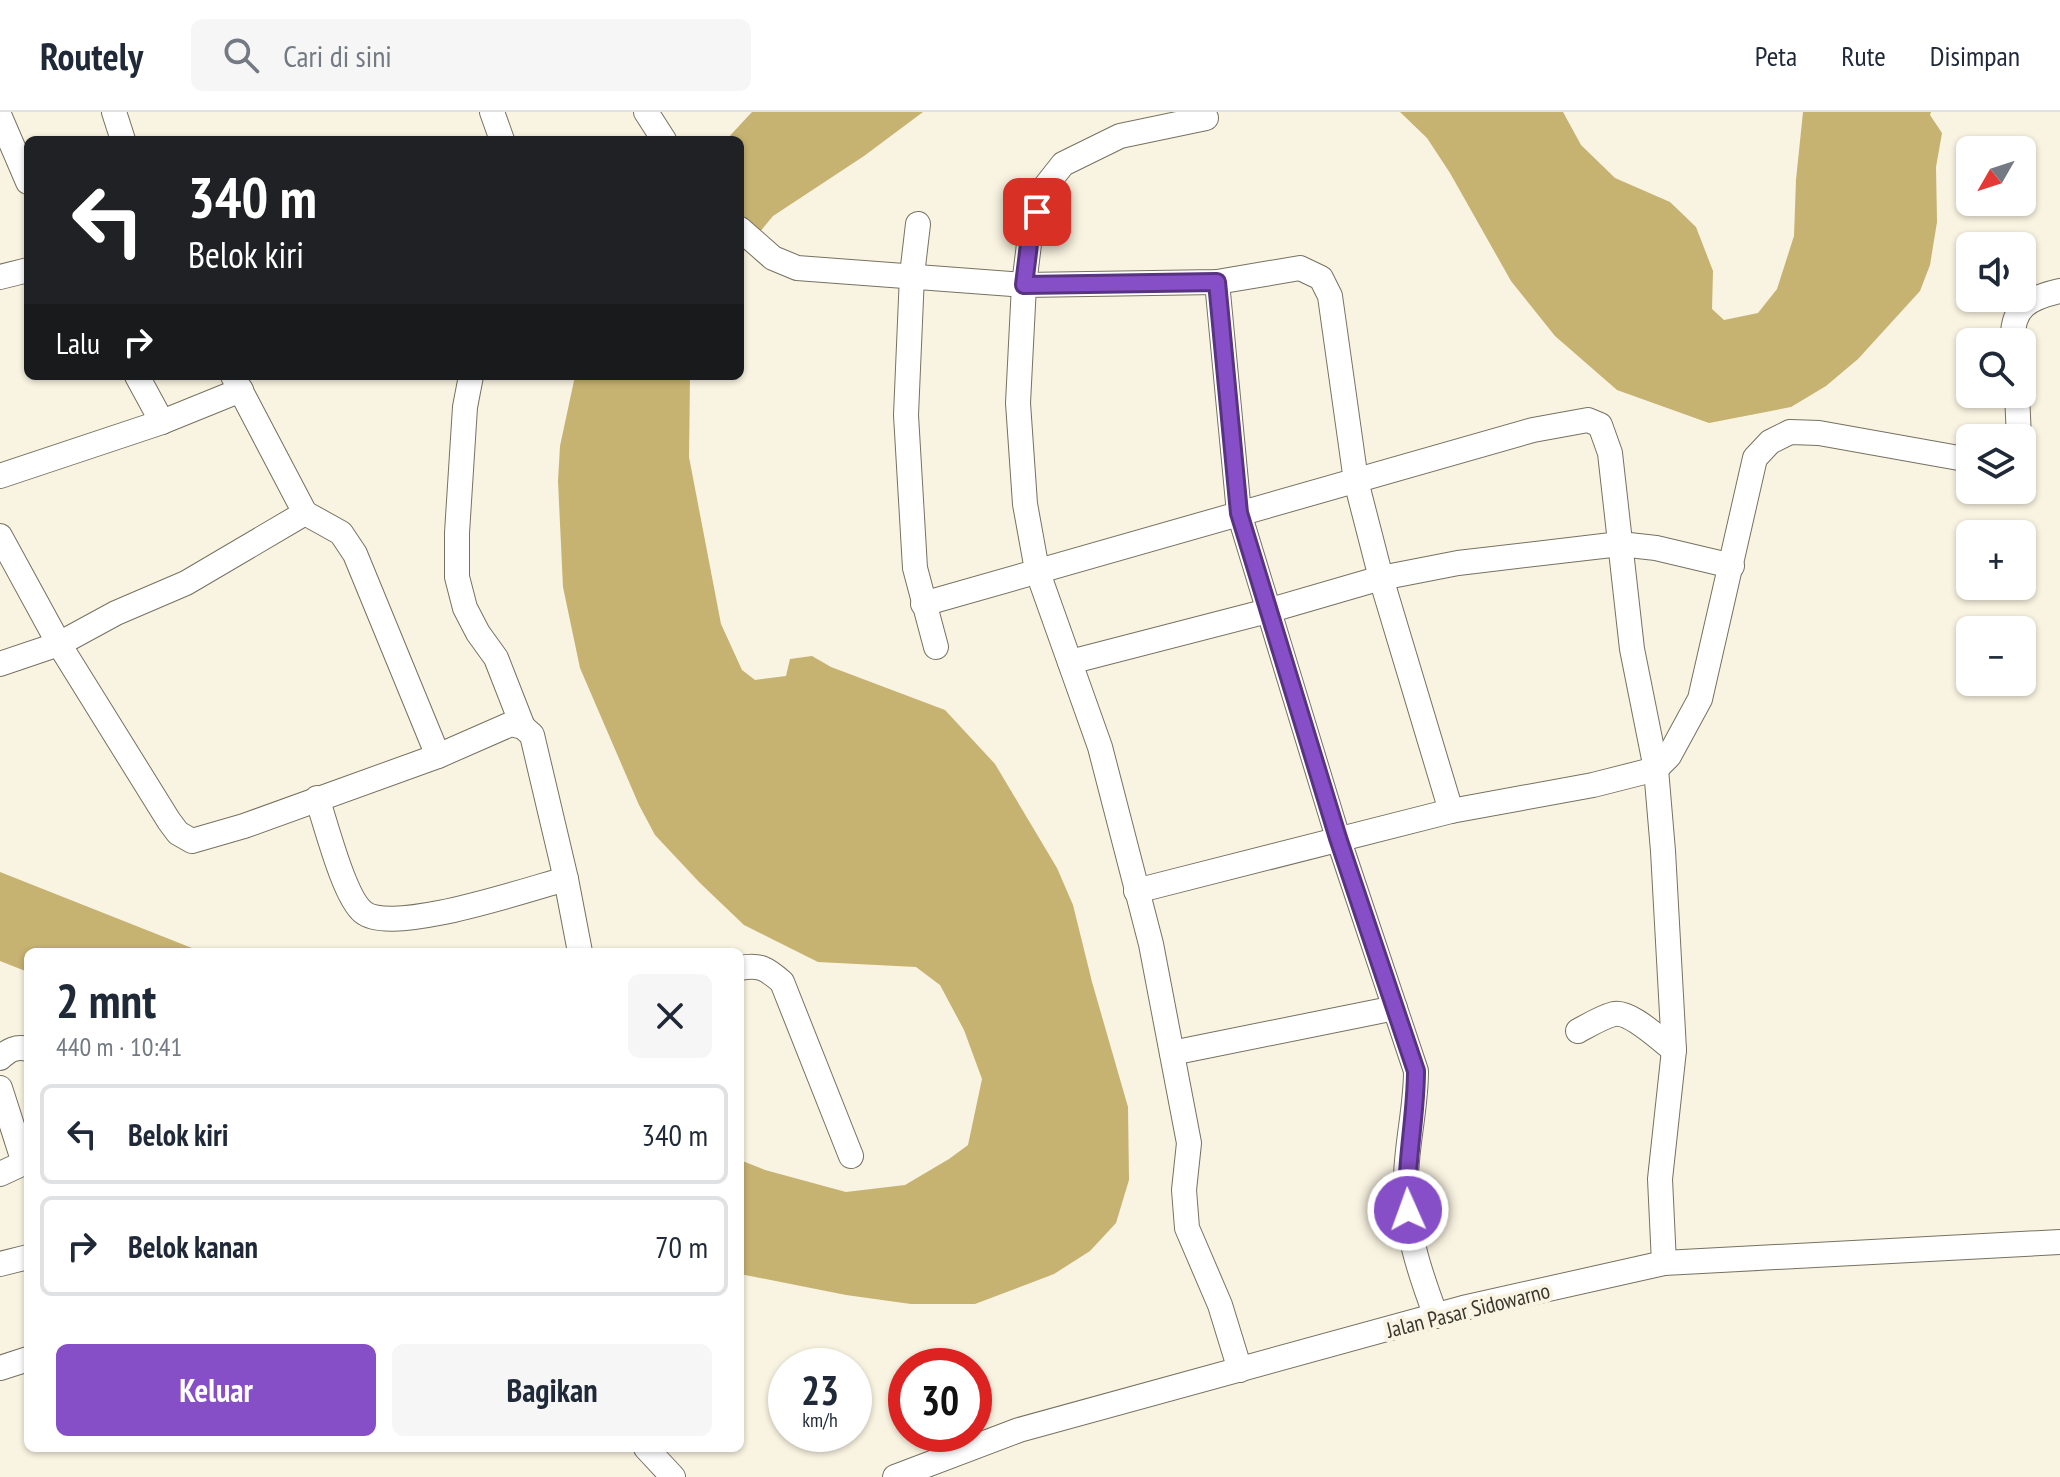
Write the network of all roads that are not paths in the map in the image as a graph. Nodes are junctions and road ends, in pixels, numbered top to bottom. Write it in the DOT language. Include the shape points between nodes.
graph roads {
  1 [pos="114,112"];
  2 [pos="492,112"];
  3 [pos="646,112"];
  4 [pos="0,117"];
  5 [pos="1206,118"];
  6 [pos="122,136"];
  7 [pos="501,136"];
  8 [pos="661,136"];
  9 [pos="24,173"];
  10 [pos="918,224"];
  11 [pos="744,233"];
  12 [pos="24,271"];
  13 [pos="912,275"];
  14 [pos="0,277"];
  15 [pos="1217,282"];
  16 [pos="1024,285"];
  17 [pos="2060,291"];
  18 [pos="2014,328"];
  19 [pos="139,380"];
  20 [pos="470,380"];
  21 [pos="237,383"];
  22 [pos="162,422"];
  23 [pos="1956,457"];
  24 [pos="0,476"];
  25 [pos="1356,481"];
  26 [pos="305,513"];
  27 [pos="1239,513"];
  28 [pos="0,536"];
  29 [pos="1620,544"];
  30 [pos="1732,566"];
  31 [pos="1037,570"];
  32 [pos="1381,578"];
  33 [pos="923,604"];
  34 [pos="1271,610"];
  35 [pos="59,644"];
  36 [pos="936,647"];
  37 [pos="1070,662"];
  38 [pos="0,664"];
  39 [pos="523,727"];
  40 [pos="438,756"];
  41 [pos="1656,769"];
  42 [pos="317,798"];
  43 [pos="1451,811"];
  44 [pos="1338,838"];
  45 [pos="566,879"];
  46 [pos="1136,891"];
  47 [pos="579,948"];
  48 [pos="744,967"];
  49 [pos="1395,1008"];
  50 [pos="1578,1031"];
  51 [pos="24,1048"];
  52 [pos="1674,1050"];
  53 [pos="1172,1053"];
  54 [pos="0,1058"];
  55 [pos="0,1088"];
  56 [pos="24,1156"];
  57 [pos="851,1156"];
  58 [pos="24,1163"];
  59 [pos="0,1174"];
  60 [pos="2060,1242"];
  61 [pos="24,1258"];
  62 [pos="1664,1263"];
  63 [pos="0,1264"];
  64 [pos="1436,1316"];
  65 [pos="24,1360"];
  66 [pos="0,1368"];
  67 [pos="1240,1370"];
  68 [pos="650,1452"];
  69 [pos="673,1477"];
  70 [pos="895,1477"];
  1 -- 6 [label="street"];
  2 -- 7 [label="street"];
  3 -- 8 [label="street"];
  4 -- 9 [label="street"];
  5 -- 16 [label="street" via="1120,136 1063,164 1044,188 1030,236"];
  10 -- 13 [label="street"];
  11 -- 13 [label="street" via="773,258 797,268"];
  12 -- 14 [label="street"];
  13 -- 16 [label="street"];
  13 -- 33 [label="street" via="906,415 915,568"];
  15 -- 16 [label="street"];
  15 -- 25 [label="street" via="1300,268 1321,278 1330,296"];
  15 -- 27 [label="street"];
  16 -- 31 [label="street" via="1018,403 1025,504"];
  17 -- 18 [label="street" via="2029,301 2015,316"];
  19 -- 22 [label="street"];
  20 -- 39 [label="street" via="457,577 465,608 496,658"];
  21 -- 22 [label="street"];
  21 -- 26 [label="street"];
  22 -- 24 [label="street"];
  23 -- 30 [label="street" via="1790,432 1755,458"];
  25 -- 27 [label="street"];
  25 -- 29 [label="street" via="1533,430 1588,420 1600,425 1610,453"];
  25 -- 32 [label="street"];
  26 -- 35 [label="street" via="210,570"];
  26 -- 40 [label="street" via="341,533 355,554"];
  27 -- 31 [label="street"];
  27 -- 34 [label="street"];
  28 -- 35 [label="street"];
  29 -- 30 [label="street"];
  29 -- 32 [label="street" via="1458,563"];
  29 -- 41 [label="street" via="1632,649"];
  30 -- 41 [label="street" via="1700,699 1669,756"];
  31 -- 33 [label="street"];
  31 -- 37 [label="street"];
  32 -- 34 [label="street"];
  32 -- 43 [label="street"];
  33 -- 36 [label="street"];
  34 -- 37 [label="street"];
  34 -- 44 [label="street"];
  35 -- 38 [label="street"];
  35 -- 42 [label="street" via="169,821 186,839 244,826"];
  37 -- 46 [label="street" via="1100,747"];
  39 -- 40 [label="street" via="511,724"];
  39 -- 45 [label="street" via="532,735"];
  40 -- 42 [label="street"];
  41 -- 43 [label="street"];
  41 -- 52 [label="street"];
  42 -- 45 [label="street" via="350,895 363,912 383,920 427,916"];
  43 -- 44 [label="street"];
  44 -- 46 [label="street"];
  44 -- 49 [label="street"];
  45 -- 47 [label="street"];
  46 -- 53 [label="street"];
  48 -- 57 [label="street" via="756,965 782,982"];
  49 -- 53 [label="street"];
  49 -- 64 [label="street" via="1416,1071 1408,1210 1415,1260"];
  50 -- 52 [label="street" via="1621,1014"];
  51 -- 54 [label="street"];
  52 -- 62 [label="street" via="1660,1179"];
  53 -- 67 [label="street" via="1189,1143 1187,1228"];
  55 -- 56 [label="street"];
  58 -- 59 [label="street"];
  60 -- 62 [label="street, Jalan Pasar Sidowarno"];
  61 -- 63 [label="street"];
  62 -- 64 [label="street, Jalan Pasar Sidowarno"];
  64 -- 67 [label="street, Jalan Pasar Sidowarno"];
  65 -- 66 [label="street"];
  67 -- 70 [label="street, Jalan Pasar Sidowarno" via="1019,1430"];
  68 -- 69 [label="street"];
}
